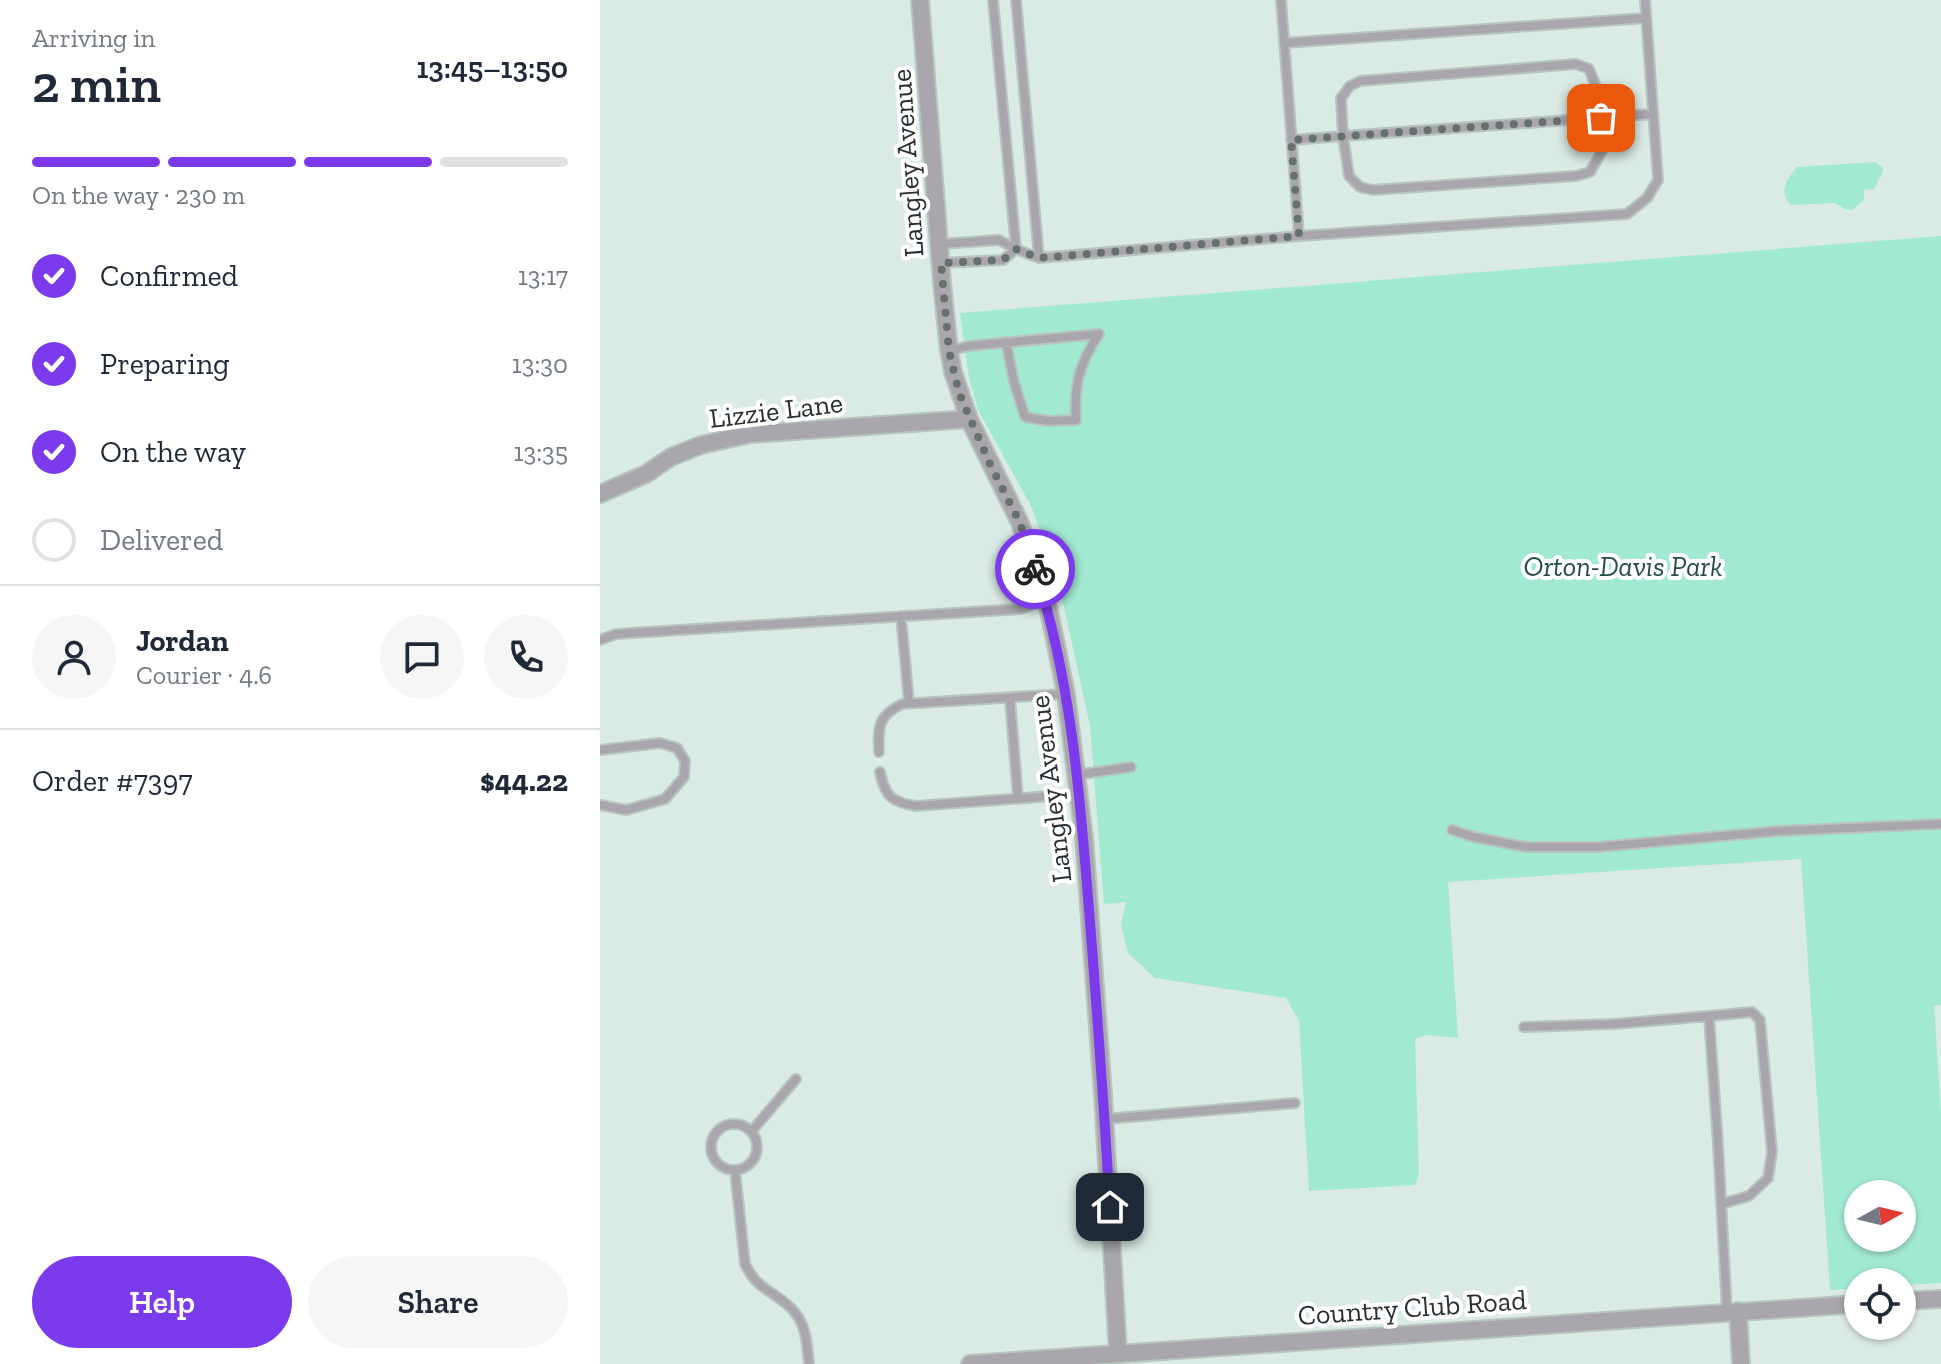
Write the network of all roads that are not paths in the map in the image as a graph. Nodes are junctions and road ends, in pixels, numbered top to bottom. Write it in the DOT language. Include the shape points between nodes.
graph roads {
  1 [pos="920,0"];
  2 [pos="993,0"];
  3 [pos="1016,0"];
  4 [pos="1281,0"];
  5 [pos="1645,0"];
  6 [pos="1646,18"];
  7 [pos="1284,43"];
  8 [pos="1653,114"];
  9 [pos="1601,118"];
  10 [pos="1343,136"];
  11 [pos="1291,140"];
  12 [pos="1299,236"];
  13 [pos="940,244"];
  14 [pos="1016,249"];
  15 [pos="1039,258"];
  16 [pos="941,263"];
  17 [pos="1006,342"];
  18 [pos="949,351"];
  19 [pos="969,419"];
  20 [pos="600,494"];
  21 [pos="1045,600"];
  22 [pos="901,616"];
  23 [pos="600,640"];
  24 [pos="1066,694"];
  25 [pos="1010,698"];
  26 [pos="909,703"];
  27 [pos="600,750"];
  28 [pos="879,752"];
  29 [pos="1131,767"];
  30 [pos="880,772"];
  31 [pos="1076,775"];
  32 [pos="1079,794"];
  33 [pos="1018,799"];
  34 [pos="600,805"];
  35 [pos="1941,824"];
  36 [pos="1452,830"];
  37 [pos="1709,1016"];
  38 [pos="1524,1027"];
  39 [pos="796,1079"];
  40 [pos="1295,1103"];
  41 [pos="1104,1119"];
  42 [pos="751,1132"];
  43 [pos="735,1171"];
  44 [pos="1721,1204"];
  45 [pos="1941,1299"];
  46 [pos="1916,1300"];
  47 [pos="1844,1305"];
  48 [pos="1732,1312"];
  49 [pos="1118,1354"];
  50 [pos="809,1364"];
  51 [pos="970,1364"];
  52 [pos="1741,1364"];
  1 -- 13 [label="street, Langley Avenue"];
  2 -- 14 [label="lane"];
  3 -- 15 [label="lane"];
  4 -- 7 [label="lane"];
  5 -- 6 [label="lane"];
  6 -- 7 [label="lane"];
  6 -- 8 [label="lane"];
  7 -- 11 [label="lane"];
  8 -- 9 [label="lane"];
  8 -- 12 [label="lane" via="1658,180 1627,214"];
  9 -- 10 [label="lane"];
  9 -- 10 [label="lane" via="1603,149 1590,172 1576,176 1373,190 1349,176"];
  9 -- 10 [label="lane" via="1589,69 1576,64 1360,81 1341,98"];
  10 -- 11 [label="lane"];
  11 -- 12 [label="lane"];
  12 -- 15 [label="lane"];
  13 -- 14 [label="lane" via="999,240"];
  13 -- 16 [label="street, Langley Avenue"];
  14 -- 15 [label="lane"];
  14 -- 16 [label="lane" via="1003,260"];
  16 -- 18 [label="street, Langley Avenue"];
  17 -- 17 [label="lane" via="1099,334 1077,378 1076,420 1025,417"];
  17 -- 18 [label="lane"];
  18 -- 19 [label="street, Langley Avenue"];
  19 -- 20 [label="street, Lizzie Lane" via="750,434 701,445"];
  19 -- 21 [label="street, Langley Avenue" via="1020,523"];
  21 -- 22 [label="lane" via="1020,609"];
  21 -- 24 [label="street, Langley Avenue"];
  22 -- 23 [label="lane" via="616,634"];
  22 -- 26 [label="lane"];
  24 -- 25 [label="lane"];
  24 -- 31 [label="street, Langley Avenue"];
  25 -- 26 [label="lane"];
  25 -- 33 [label="lane"];
  26 -- 28 [label="lane" via="889,711 881,722"];
  27 -- 34 [label="lane" via="660,743 677,748 685,761 684,777 665,799 626,810"];
  29 -- 31 [label="lane"];
  30 -- 33 [label="lane" via="883,788 902,804"];
  31 -- 32 [label="street, Langley Avenue"];
  32 -- 33 [label="lane"];
  32 -- 41 [label="street, Langley Avenue"];
  35 -- 36 [label="lane" via="1583,847 1526,847"];
  37 -- 38 [label="lane"];
  37 -- 44 [label="lane"];
  37 -- 44 [label="lane" via="1752,1012 1760,1020 1772,1152 1768,1178 1749,1196"];
  39 -- 42 [label="lane"];
  40 -- 41 [label="lane"];
  41 -- 49 [label="street, Langley Avenue"];
  42 -- 43 [label="lane" via="757,1153 748,1167"];
  42 -- 43 [label="lane" via="731,1124 713,1136 713,1159"];
  43 -- 50 [label="lane" via="745,1264 751,1277 796,1314 804,1328"];
  44 -- 48 [label="lane"];
  45 -- 46 [label="street"];
  47 -- 48 [label="street, Country Club Road"];
  48 -- 49 [label="street, Country Club Road"];
  48 -- 52 [label="street"];
  49 -- 51 [label="street, Country Club Road"];
}
